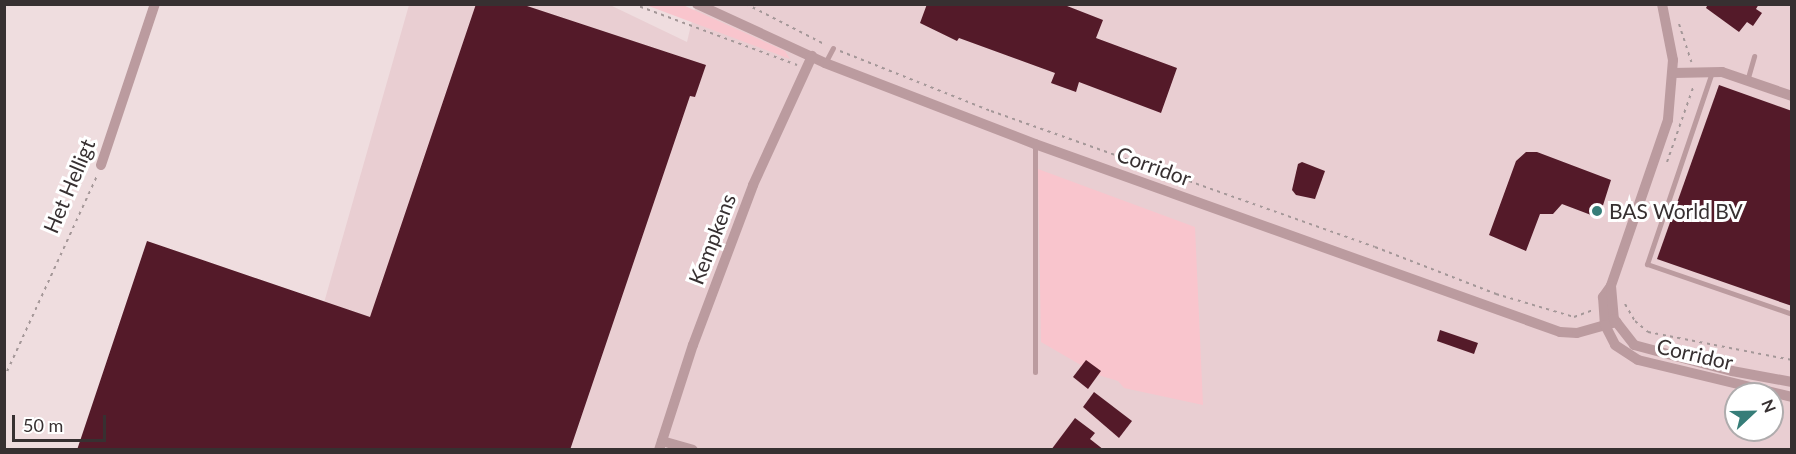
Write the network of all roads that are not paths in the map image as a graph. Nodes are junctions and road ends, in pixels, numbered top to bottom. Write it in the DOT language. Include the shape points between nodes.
graph roads {
  1 [pos="155,4"];
  2 [pos="697,4"];
  3 [pos="1662,4"];
  4 [pos="833,48"];
  5 [pos="812,56"];
  6 [pos="1754,56"];
  7 [pos="825,63"];
  8 [pos="1712,72"];
  9 [pos="1673,74"];
  10 [pos="1747,81"];
  11 [pos="1791,96"];
  12 [pos="1035,144"];
  13 [pos="101,165"];
  14 [pos="1791,314"];
  15 [pos="1610,324"];
  16 [pos="1035,372"];
  17 [pos="1791,382"];
  18 [pos="1791,397"];
  19 [pos="660,445"];
  20 [pos="693,450"];
  1 -- 13 [label="street, Het Helligt"];
  2 -- 5 [label="street, Corridor"];
  3 -- 9 [label="street"];
  4 -- 7 [label="lane"];
  5 -- 7 [label="street, Corridor"];
  5 -- 19 [label="street, Kempkens" via="753,185"];
  6 -- 10 [label="lane"];
  7 -- 12 [label="street, Corridor"];
  8 -- 9 [label="street"];
  8 -- 10 [label="street"];
  8 -- 14 [label="lane" via="1647,264"];
  9 -- 15 [label="street" via="1666,128 1611,286"];
  10 -- 11 [label="street"];
  12 -- 15 [label="street, Corridor" via="1560,332 1577,333"];
  12 -- 16 [label="lane"];
  15 -- 17 [label="street, Corridor" via="1645,350"];
  15 -- 18 [label="street, Corridor" via="1615,345 1638,360"];
  19 -- 20 [label="street, Kempkens"];
}
